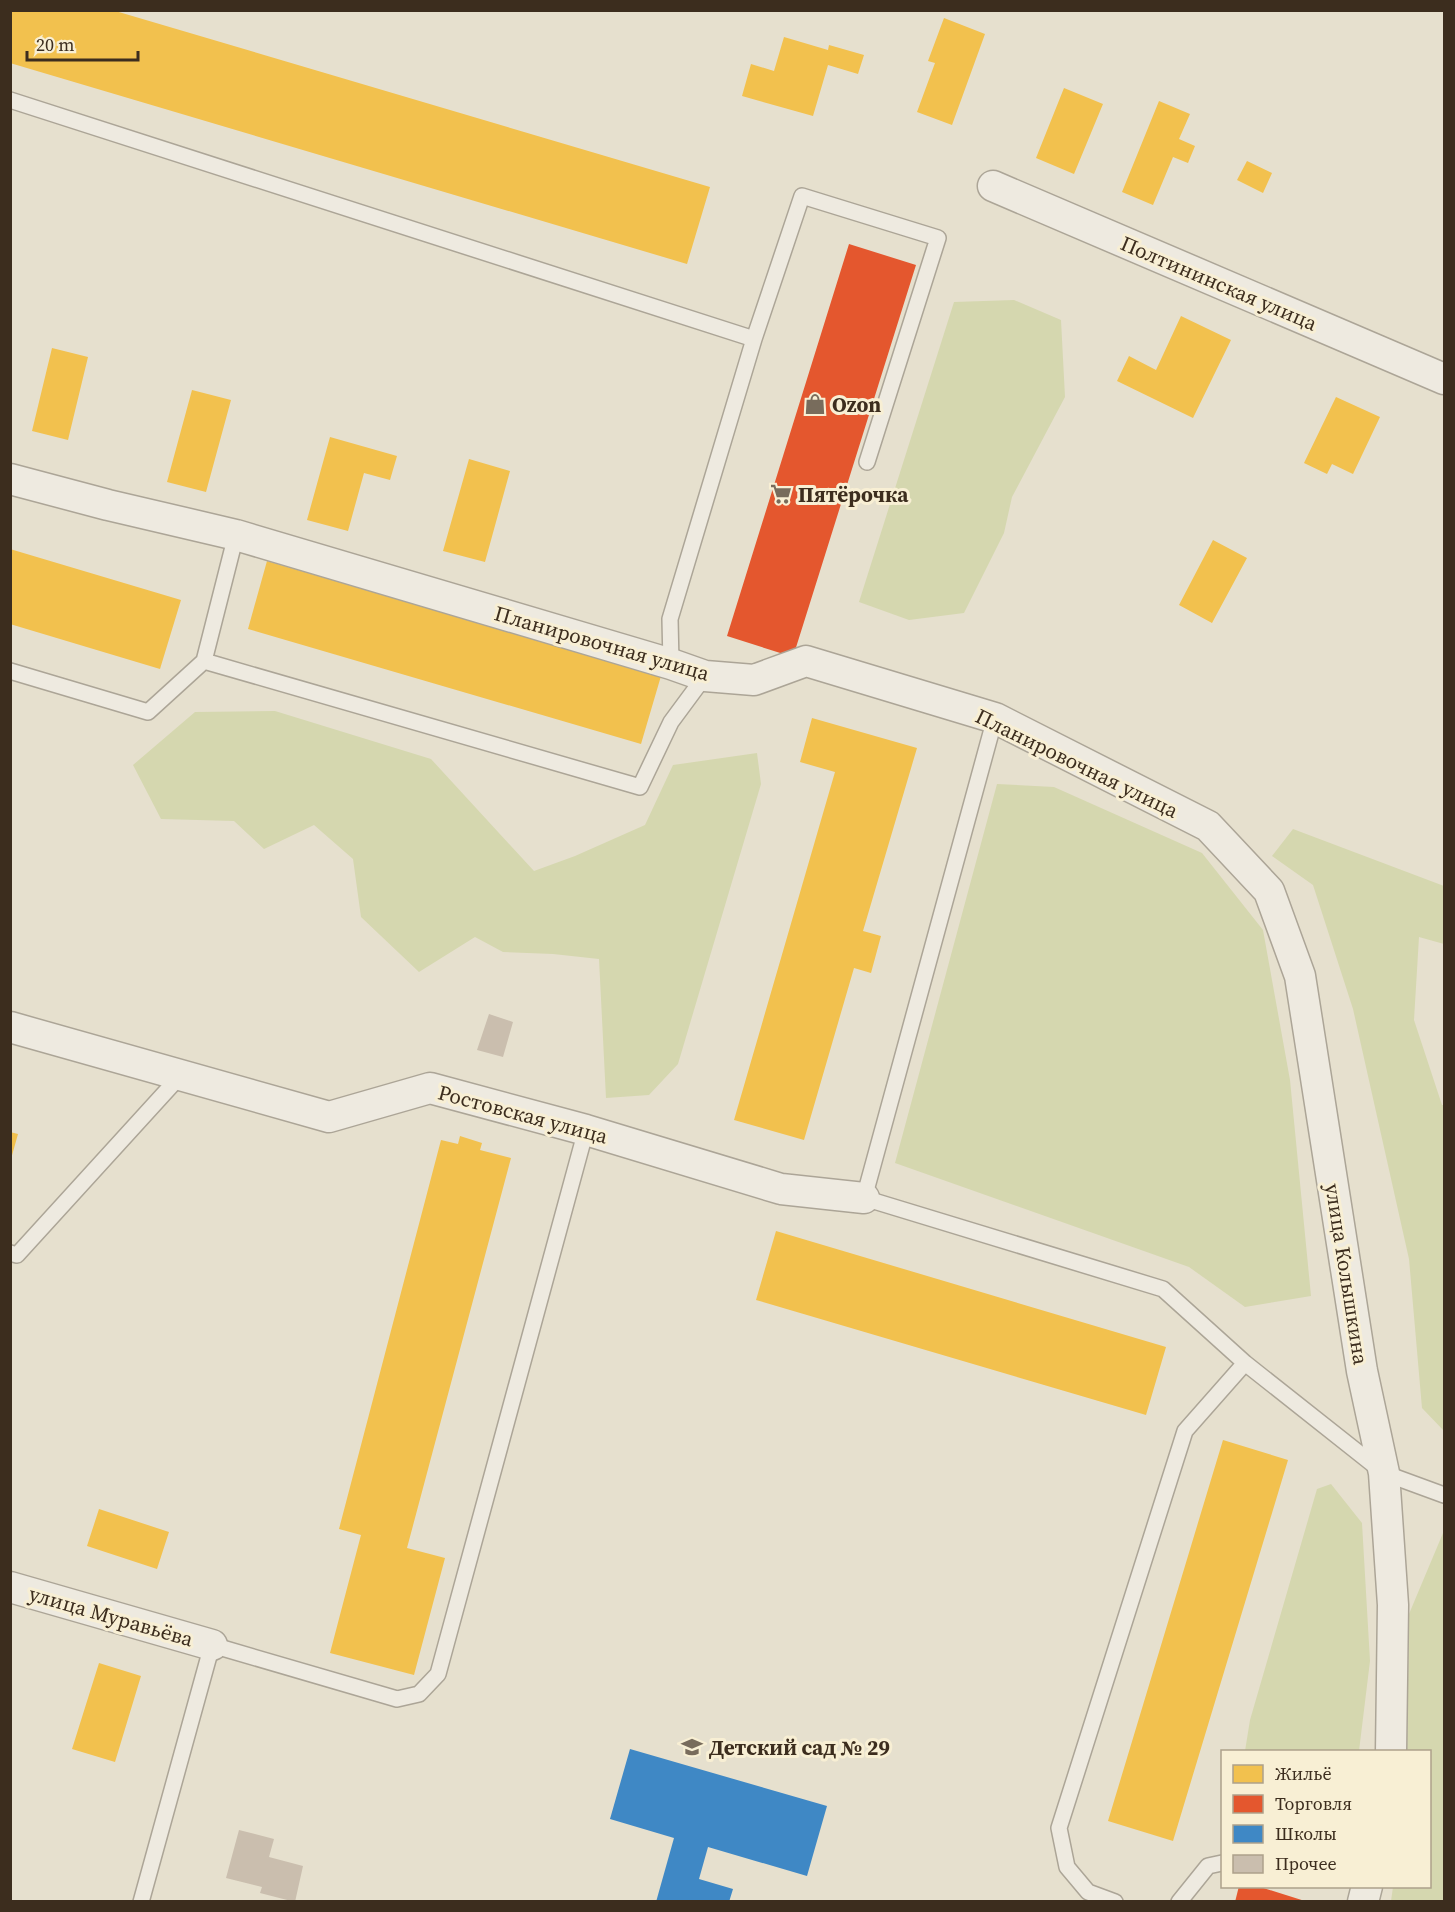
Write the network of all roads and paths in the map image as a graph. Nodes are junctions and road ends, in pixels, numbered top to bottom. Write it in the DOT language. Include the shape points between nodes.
graph roads {
  1 [pos="10,100"];
  2 [pos="993,186"];
  3 [pos="754,339"];
  4 [pos="1444,379"];
  5 [pos="867,462"];
  6 [pos="10,478"];
  7 [pos="236,535"];
  8 [pos="204,661"];
  9 [pos="671,664"];
  10 [pos="10,671"];
  11 [pos="705,676"];
  12 [pos="995,718"];
  13 [pos="1209,826"];
  14 [pos="10,1027"];
  15 [pos="181,1075"];
  16 [pos="586,1131"];
  17 [pos="864,1198"];
  18 [pos="10,1253"];
  19 [pos="1245,1363"];
  20 [pos="1384,1473"];
  21 [pos="1444,1495"];
  22 [pos="10,1587"];
  23 [pos="212,1645"];
  24 [pos="1391,1750"];
  25 [pos="1221,1863"];
  26 [pos="141,1902"];
  27 [pos="1114,1902"];
  28 [pos="1179,1902"];
  1 -- 3 [label="lane"];
  2 -- 4 [label="street, Полтининская улица"];
  3 -- 5 [label="lane" via="802,196 938,238"];
  3 -- 9 [label="lane" via="670,619"];
  6 -- 7 [label="street, Планировочная улица"];
  7 -- 8 [label="lane"];
  7 -- 9 [label="street, Планировочная улица"];
  8 -- 10 [label="lane" via="148,712"];
  8 -- 11 [label="lane" via="640,787 671,722"];
  9 -- 11 [label="street, Планировочная улица"];
  11 -- 12 [label="street, Планировочная улица" via="754,680 806,661"];
  12 -- 13 [label="street, Планировочная улица"];
  12 -- 17 [label="lane"];
  13 -- 20 [label="street, улица Колышкина" via="1269,891 1300,976 1362,1371"];
  14 -- 15 [label="street, Ростовская улица"];
  15 -- 16 [label="street, Ростовская улица" via="329,1117 430,1088"];
  15 -- 18 [label="lane" via="17,1255"];
  16 -- 17 [label="street, Ростовская улица" via="781,1189"];
  16 -- 23 [label="lane" via="438,1674 419,1694 397,1699"];
  17 -- 19 [label="lane" via="1162,1289"];
  19 -- 20 [label="lane"];
  19 -- 27 [label="lane" via="1185,1431 1059,1828 1067,1867 1088,1892"];
  20 -- 21 [label="lane"];
  20 -- 24 [label="street, улица Колышкина" via="1393,1605"];
  22 -- 23 [label="street, улица Муравьёва"];
  23 -- 26 [label="lane"];
  25 -- 28 [label="lane" via="1208,1866"];
}
